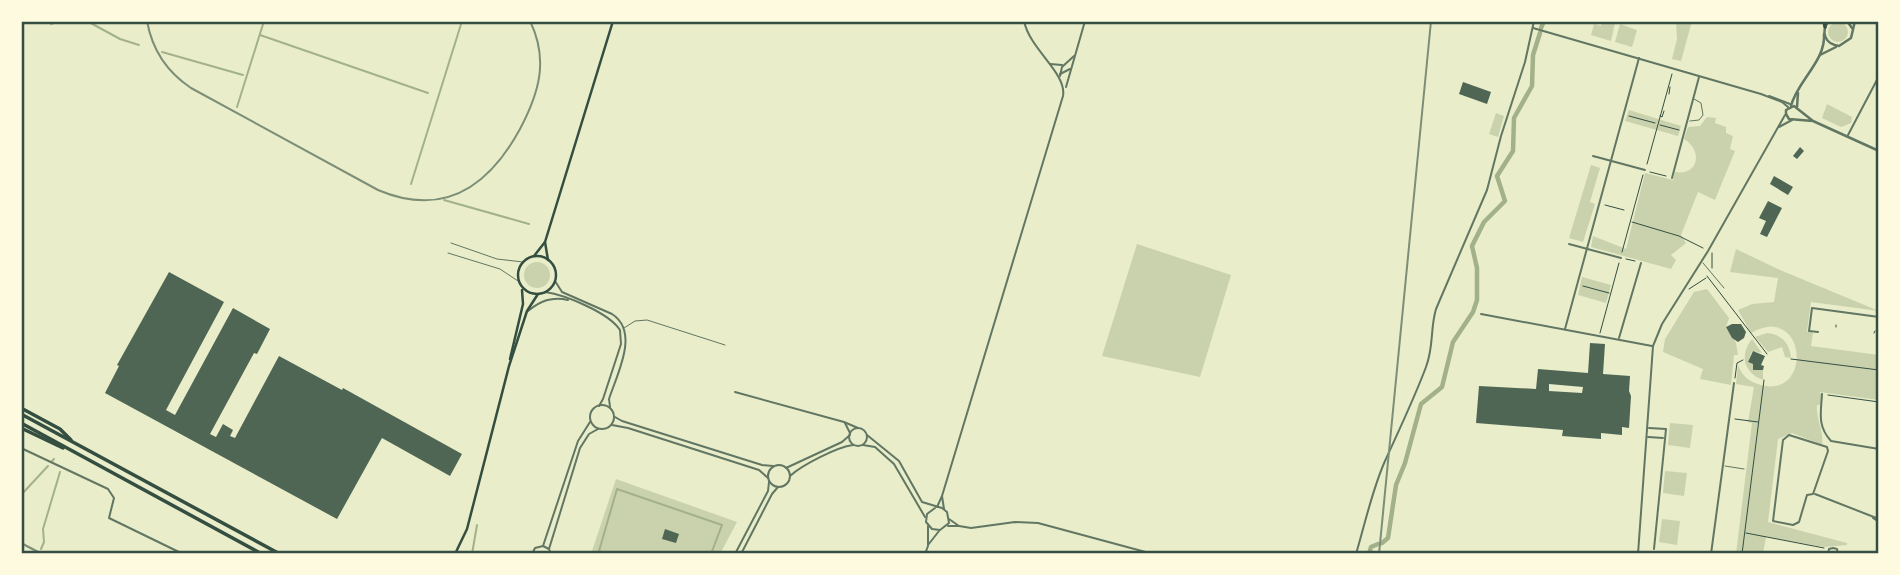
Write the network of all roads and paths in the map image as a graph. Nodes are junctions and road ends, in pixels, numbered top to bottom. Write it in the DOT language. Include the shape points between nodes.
graph roads {
  1 [pos="613,21"];
  2 [pos="1024,21"];
  3 [pos="1085,21"];
  4 [pos="1534,21"];
  5 [pos="1826,21"];
  6 [pos="1847,21"];
  7 [pos="1855,21"];
  8 [pos="1825,27"];
  9 [pos="1532,28"];
  10 [pos="1852,32"];
  11 [pos="1824,34"];
  12 [pos="1842,45"];
  13 [pos="1076,53"];
  14 [pos="1639,58"];
  15 [pos="1817,58"];
  16 [pos="1046,62"];
  17 [pos="1066,64"];
  18 [pos="1073,65"];
  19 [pos="1673,68"];
  20 [pos="1058,73"];
  21 [pos="1699,76"];
  22 [pos="1879,76"];
  23 [pos="1668,87"];
  24 [pos="1798,90"];
  25 [pos="1669,94"];
  26 [pos="1761,94"];
  27 [pos="1063,95"];
  28 [pos="1795,95"];
  29 [pos="1693,98"];
  30 [pos="1786,100"];
  31 [pos="1789,107"];
  32 [pos="1798,110"];
  33 [pos="1664,111"];
  34 [pos="1624,114"];
  35 [pos="1786,114"];
  36 [pos="1660,116"];
  37 [pos="1793,120"];
  38 [pos="1687,121"];
  39 [pos="1813,121"];
  40 [pos="1658,124"];
  41 [pos="1778,127"];
  42 [pos="1684,132"];
  43 [pos="1848,136"];
  44 [pos="1879,151"];
  45 [pos="1593,156"];
  46 [pos="1611,161"];
  47 [pos="1645,170"];
  48 [pos="1672,178"];
  49 [pos="1600,204"];
  50 [pos="1624,210"];
  51 [pos="1631,221"];
  52 [pos="545,242"];
  53 [pos="451,243"];
  54 [pos="1569,244"];
  55 [pos="1587,248"];
  56 [pos="1708,251"];
  57 [pos="447,253"];
  58 [pos="1712,253"];
  59 [pos="534,256"];
  60 [pos="1621,258"];
  61 [pos="548,260"];
  62 [pos="523,262"];
  63 [pos="1641,262"];
  64 [pos="1701,262"];
  65 [pos="1710,271"];
  66 [pos="1707,276"];
  67 [pos="518,281"];
  68 [pos="555,281"];
  69 [pos="1577,285"];
  70 [pos="522,288"];
  71 [pos="1724,288"];
  72 [pos="545,292"];
  73 [pos="1683,292"];
  74 [pos="538,294"];
  75 [pos="1611,294"];
  76 [pos="573,301"];
  77 [pos="527,311"];
  78 [pos="1481,314"];
  79 [pos="1879,317"];
  80 [pos="624,328"];
  81 [pos="1565,330"];
  82 [pos="1818,332"];
  83 [pos="1599,335"];
  84 [pos="1619,339"];
  85 [pos="724,345"];
  86 [pos="1653,346"];
  87 [pos="1767,354"];
  88 [pos="1793,359"];
  89 [pos="1743,360"];
  90 [pos="509,366"];
  91 [pos="1879,370"];
  92 [pos="1764,380"];
  93 [pos="1734,383"];
  94 [pos="736,392"];
  95 [pos="1822,394"];
  96 [pos="1879,402"];
  97 [pos="599,405"];
  98 [pos="610,407"];
  99 [pos="21,408"];
  100 [pos="21,414"];
  101 [pos="615,416"];
  102 [pos="1730,418"];
  103 [pos="590,422"];
  104 [pos="844,422"];
  105 [pos="1758,422"];
  106 [pos="612,425"];
  107 [pos="21,426"];
  108 [pos="858,428"];
  109 [pos="1647,428"];
  110 [pos="598,429"];
  111 [pos="850,435"];
  112 [pos="867,435"];
  113 [pos="1647,437"];
  114 [pos="1665,438"];
  115 [pos="75,443"];
  116 [pos="853,444"];
  117 [pos="863,445"];
  118 [pos="21,448"];
  119 [pos="1879,449"];
  120 [pos="773,466"];
  121 [pos="1723,466"];
  122 [pos="786,468"];
  123 [pos="1744,469"];
  124 [pos="790,476"];
  125 [pos="768,480"];
  126 [pos="779,487"];
  127 [pos="1813,494"];
  128 [pos="942,496"];
  129 [pos="936,508"];
  130 [pos="945,510"];
  131 [pos="949,519"];
  132 [pos="926,520"];
  133 [pos="1879,521"];
  134 [pos="928,525"];
  135 [pos="947,526"];
  136 [pos="959,526"];
  137 [pos="940,530"];
  138 [pos="1744,533"];
  139 [pos="928,545"];
  140 [pos="543,546"];
  141 [pos="549,549"];
  142 [pos="1654,549"];
  143 [pos="1830,549"];
  144 [pos="183,554"];
  145 [pos="262,554"];
  146 [pos="280,554"];
  147 [pos="455,554"];
  148 [pos="532,554"];
  149 [pos="551,554"];
  150 [pos="735,554"];
  151 [pos="741,554"];
  152 [pos="925,554"];
  153 [pos="1153,554"];
  154 [pos="1356,554"];
  155 [pos="1638,554"];
  156 [pos="1711,554"];
  157 [pos="1742,554"];
  158 [pos="1828,554"];
  159 [pos="1838,554"];
  1 -- 52 [label="main road"];
  2 -- 16 [label="street"];
  3 -- 13 [label="street"];
  4 -- 9 [label="street"];
  5 -- 8 [label="highway"];
  6 -- 10 [label="street"];
  7 -- 10 [label="street"];
  8 -- 11 [label="street"];
  9 -- 14 [label="street"];
  9 -- 154 [label="street" via="1486,192 1436,309 1426,367 1385,462"];
  10 -- 12 [label="street"];
  11 -- 12 [label="street" via="1830,43"];
  11 -- 15 [label="street"];
  12 -- 15 [label="street"];
  13 -- 17 [label="street"];
  13 -- 18 [label="street"];
  14 -- 19 [label="street"];
  14 -- 34 [label="street"];
  15 -- 24 [label="street"];
  16 -- 17 [label="street"];
  16 -- 20 [label="street"];
  17 -- 20 [label="street"];
  18 -- 20 [label="street"];
  18 -- 27 [label="street"];
  19 -- 21 [label="street"];
  19 -- 23 [label="path"];
  20 -- 27 [label="street"];
  21 -- 26 [label="street"];
  21 -- 29 [label="street"];
  22 -- 43 [label="street"];
  23 -- 25 [label="path"];
  23 -- 36 [label="path"];
  24 -- 28 [label="street"];
  24 -- 32 [label="street"];
  26 -- 30 [label="street"];
  26 -- 31 [label="street"];
  27 -- 128 [label="street"];
  28 -- 30 [label="street"];
  28 -- 31 [label="street"];
  29 -- 38 [label="street"];
  29 -- 38 [label="lane" via="1701,103 1703,115"];
  30 -- 31 [label="street"];
  31 -- 32 [label="street"];
  31 -- 35 [label="street"];
  32 -- 37 [label="street"];
  32 -- 39 [label="street"];
  33 -- 36 [label="path"];
  34 -- 40 [label="path"];
  34 -- 46 [label="street"];
  35 -- 37 [label="street"];
  35 -- 41 [label="street"];
  36 -- 40 [label="path"];
  37 -- 39 [label="street"];
  37 -- 41 [label="street"];
  38 -- 42 [label="street"];
  39 -- 43 [label="street"];
  40 -- 42 [label="path"];
  40 -- 47 [label="path"];
  41 -- 56 [label="street"];
  42 -- 48 [label="street"];
  43 -- 44 [label="street"];
  45 -- 46 [label="street"];
  46 -- 47 [label="street"];
  46 -- 49 [label="street"];
  47 -- 48 [label="path"];
  47 -- 51 [label="path"];
  49 -- 50 [label="path"];
  49 -- 55 [label="street"];
  51 -- 56 [label="path"];
  51 -- 60 [label="path"];
  52 -- 59 [label="main road"];
  52 -- 61 [label="main road"];
  53 -- 62 [label="lane" via="497,259"];
  54 -- 55 [label="street"];
  55 -- 60 [label="street"];
  55 -- 69 [label="street"];
  56 -- 64 [label="street"];
  57 -- 67 [label="lane" via="500,269"];
  58 -- 65 [label="path"];
  59 -- 61 [label="main road"];
  59 -- 62 [label="main road"];
  60 -- 63 [label="path"];
  60 -- 75 [label="path"];
  61 -- 68 [label="main road" via="555,269"];
  62 -- 67 [label="main road"];
  63 -- 84 [label="street"];
  64 -- 65 [label="lane"];
  64 -- 73 [label="street"];
  65 -- 66 [label="path"];
  65 -- 71 [label="lane"];
  66 -- 73 [label="path"];
  66 -- 87 [label="path"];
  67 -- 70 [label="main road"];
  68 -- 72 [label="main road"];
  68 -- 80 [label="street" via="562,292 612,314"];
  69 -- 75 [label="path"];
  69 -- 81 [label="street"];
  70 -- 74 [label="main road"];
  70 -- 90 [label="main road" via="523,304"];
  72 -- 74 [label="main road"];
  72 -- 76 [label="street"];
  73 -- 86 [label="street"];
  74 -- 77 [label="main road"];
  75 -- 83 [label="path"];
  76 -- 77 [label="street" via="555,298"];
  76 -- 97 [label="street" via="609,318 621,330 621,344"];
  77 -- 90 [label="main road"];
  78 -- 81 [label="street"];
  79 -- 82 [label="street" via="1812,308 1809,331"];
  80 -- 85 [label="lane" via="635,320 647,320"];
  80 -- 98 [label="street" via="626,344"];
  81 -- 83 [label="street"];
  83 -- 84 [label="street"];
  84 -- 86 [label="street"];
  86 -- 109 [label="street"];
  88 -- 91 [label="path"];
  89 -- 93 [label="path" via="1737,363"];
  90 -- 147 [label="main road" via="467,529"];
  92 -- 105 [label="path"];
  93 -- 102 [label="street"];
  94 -- 104 [label="street"];
  95 -- 96 [label="path"];
  95 -- 119 [label="street" via="1818,417 1830,441"];
  97 -- 98 [label="street"];
  97 -- 103 [label="street" via="591,412"];
  98 -- 101 [label="street"];
  99 -- 115 [label="highway" via="60,429"];
  100 -- 115 [label="highway"];
  101 -- 106 [label="street"];
  101 -- 120 [label="street"];
  102 -- 105 [label="path"];
  102 -- 121 [label="street"];
  103 -- 110 [label="street"];
  103 -- 140 [label="street" via="578,441"];
  104 -- 108 [label="street"];
  104 -- 111 [label="street"];
  105 -- 138 [label="path"];
  106 -- 110 [label="street"];
  106 -- 125 [label="street" via="759,470"];
  107 -- 145 [label="highway"];
  108 -- 111 [label="street"];
  108 -- 112 [label="street"];
  109 -- 113 [label="street"];
  109 -- 114 [label="street" via="1665,429"];
  110 -- 141 [label="street" via="589,433 580,448"];
  111 -- 116 [label="street"];
  111 -- 122 [label="street"];
  112 -- 117 [label="street"];
  112 -- 129 [label="street" via="898,460 920,500"];
  113 -- 114 [label="street"];
  113 -- 155 [label="street"];
  114 -- 142 [label="street"];
  115 -- 146 [label="highway"];
  116 -- 117 [label="street"];
  116 -- 124 [label="street"];
  117 -- 132 [label="street" via="874,446 894,464"];
  118 -- 144 [label="street" via="108,489 114,498 109,517"];
  120 -- 122 [label="street"];
  120 -- 125 [label="street"];
  121 -- 123 [label="lane"];
  121 -- 156 [label="street"];
  122 -- 124 [label="street"];
  124 -- 126 [label="street" via="788,483"];
  125 -- 126 [label="street"];
  125 -- 150 [label="street" via="768,491"];
  126 -- 151 [label="street"];
  127 -- 127 [label="street" via="1827,447 1789,435 1783,440 1773,521 1799,522 1807,495"];
  127 -- 133 [label="street"];
  128 -- 129 [label="street"];
  128 -- 130 [label="street"];
  129 -- 130 [label="street"];
  129 -- 132 [label="street"];
  130 -- 131 [label="street"];
  131 -- 135 [label="street"];
  131 -- 136 [label="street"];
  132 -- 134 [label="street"];
  134 -- 137 [label="street"];
  134 -- 139 [label="street"];
  135 -- 136 [label="street"];
  135 -- 137 [label="street"];
  136 -- 153 [label="street" via="1030,522"];
  137 -- 139 [label="street"];
  138 -- 143 [label="path"];
  138 -- 157 [label="path"];
  139 -- 152 [label="street"];
  140 -- 141 [label="street"];
  140 -- 148 [label="street"];
  141 -- 149 [label="street"];
  143 -- 158 [label="street"];
  143 -- 159 [label="street" via="1836,548"];
}
